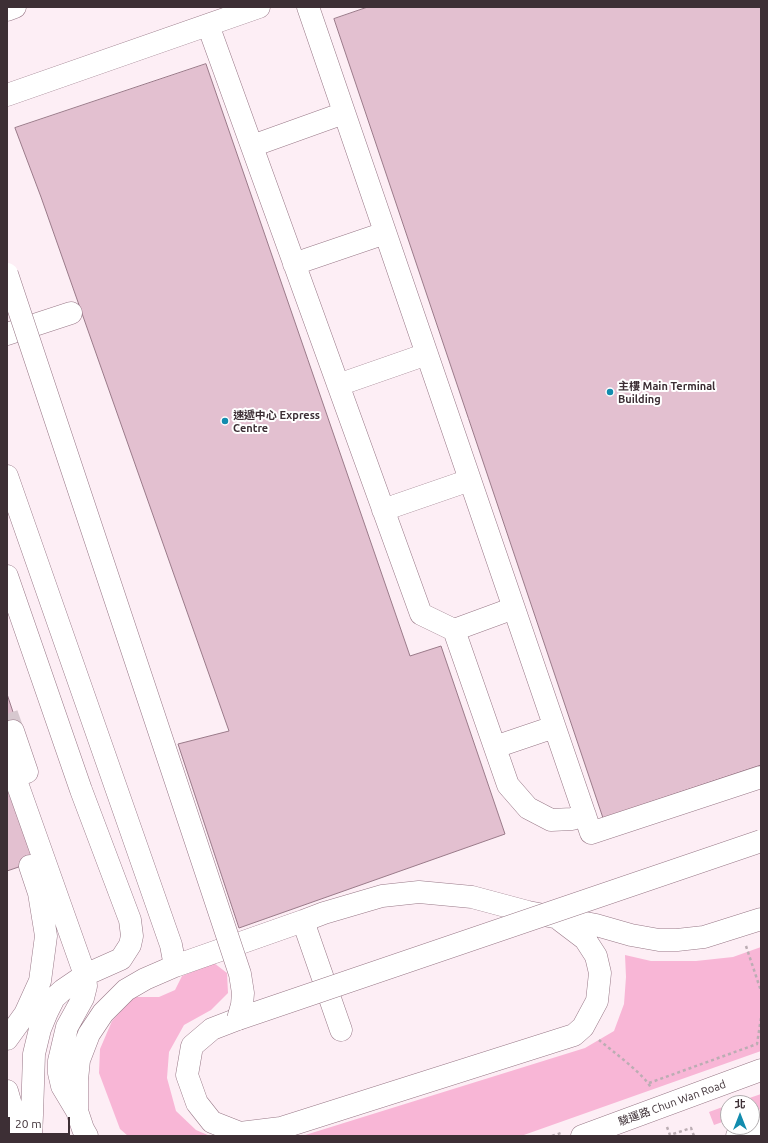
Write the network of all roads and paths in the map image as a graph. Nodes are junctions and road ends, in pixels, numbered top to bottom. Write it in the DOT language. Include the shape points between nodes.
graph roads {
  1 [pos="15,7"];
  2 [pos="259,7"];
  3 [pos="308,7"];
  4 [pos="7,10"];
  5 [pos="208,25"];
  6 [pos="7,95"];
  7 [pos="344,113"];
  8 [pos="252,146"];
  9 [pos="385,233"];
  10 [pos="294,264"];
  11 [pos="7,274"];
  12 [pos="71,313"];
  13 [pos="7,334"];
  14 [pos="427,354"];
  15 [pos="338,385"];
  16 [pos="7,476"];
  17 [pos="470,480"];
  18 [pos="383,510"];
  19 [pos="7,576"];
  20 [pos="514,608"];
  21 [pos="454,630"];
  22 [pos="93,724"];
  23 [pos="554,727"];
  24 [pos="13,731"];
  25 [pos="495,747"];
  26 [pos="7,755"];
  27 [pos="761,777"];
  28 [pos="81,790"];
  29 [pos="7,800"];
  30 [pos="584,815"];
  31 [pos="761,841"];
  32 [pos="556,918"];
  33 [pos="761,919"];
  34 [pos="65,920"];
  35 [pos="303,921"];
  36 [pos="740,926"];
  37 [pos="175,966"];
  38 [pos="85,976"];
  39 [pos="761,991"];
  40 [pos="761,1018"];
  41 [pos="238,1019"];
  42 [pos="583,1027"];
  43 [pos="341,1030"];
  44 [pos="7,1039"];
  45 [pos="761,1070"];
  46 [pos="7,1091"];
  47 [pos="77,1112"];
  48 [pos="666,1127"];
  49 [pos="761,1128"];
  50 [pos="20,1136"];
  51 [pos="31,1136"];
  52 [pos="87,1136"];
  53 [pos="582,1136"];
  54 [pos="694,1136"];
  55 [pos="737,1136"];
  1 -- 4 [label="street"];
  2 -- 5 [label="street"];
  3 -- 7 [label="street"];
  5 -- 6 [label="street"];
  5 -- 8 [label="street"];
  7 -- 8 [label="street"];
  7 -- 9 [label="street"];
  8 -- 10 [label="street"];
  9 -- 10 [label="street"];
  9 -- 14 [label="street"];
  10 -- 15 [label="street"];
  11 -- 41 [label="street, bridge" via="240,974 243,993"];
  12 -- 13 [label="street"];
  14 -- 15 [label="street"];
  14 -- 17 [label="street"];
  15 -- 18 [label="street"];
  16 -- 22 [label="street"];
  17 -- 18 [label="street"];
  17 -- 20 [label="street"];
  18 -- 21 [label="street" via="421,614"];
  19 -- 28 [label="street"];
  20 -- 21 [label="street"];
  20 -- 23 [label="street"];
  21 -- 25 [label="street"];
  22 -- 28 [label="street"];
  22 -- 37 [label="street" via="171,945"];
  23 -- 25 [label="street"];
  23 -- 30 [label="street"];
  24 -- 34 [label="street" via="71,894"];
  25 -- 30 [label="street" via="508,785 528,808 551,820 572,819"];
  26 -- 34 [label="street"];
  27 -- 30 [label="street" via="591,833"];
  28 -- 38 [label="street" via="130,920 132,936 130,945 121,959"];
  29 -- 44 [label="street" via="39,893 46,936 40,981 25,1014"];
  31 -- 41 [label="street, bridge"];
  32 -- 35 [label="street" via="472,897 419,892 382,896"];
  32 -- 36 [label="street" via="659,940 704,937"];
  32 -- 42 [label="street" via="585,939 596,956 600,973 597,1001"];
  33 -- 36 [label="street"];
  34 -- 38 [label="street"];
  35 -- 37 [label="street"];
  35 -- 43 [label="street"];
  36 -- 39 [label="path"];
  37 -- 47 [label="street" via="145,978 126,990 104,1013 89,1034 79,1060"];
  38 -- 47 [label="street" via="83,998 68,1027 58,1073 62,1086"];
  38 -- 51 [label="street" via="54,998 40,1029 34,1054"];
  40 -- 42 [label="path" via="757,1044 649,1083"];
  41 -- 42 [label="street" via="212,1029 192,1046 187,1075 197,1103 212,1122 240,1133 281,1128 574,1035"];
  45 -- 53 [label="street, 駿運路 Chun Wan Road"];
  46 -- 50 [label="street"];
  47 -- 52 [label="street"];
  48 -- 54 [label="path" via="670,1135 691,1128"];
  49 -- 55 [label="street"];
}
